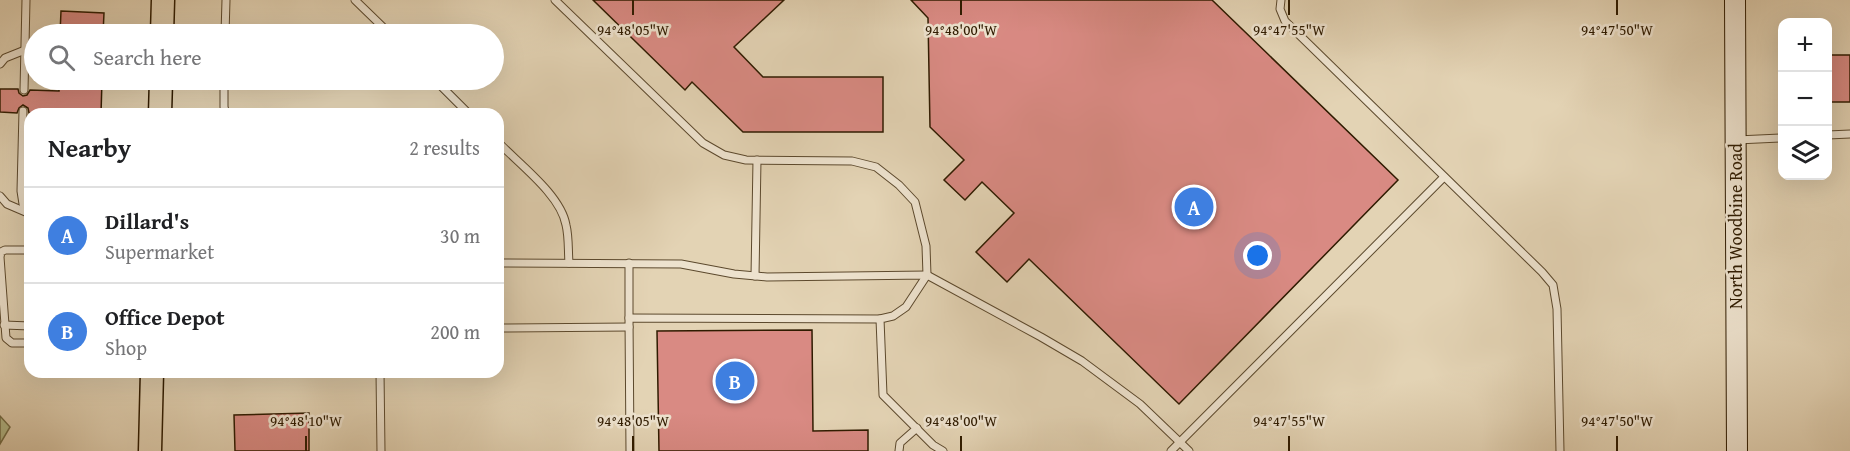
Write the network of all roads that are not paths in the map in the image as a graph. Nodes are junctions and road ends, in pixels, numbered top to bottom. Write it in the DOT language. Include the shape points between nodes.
graph roads {
  1 [pos="26,0"];
  2 [pos="163,0"];
  3 [pos="225,0"];
  4 [pos="355,0"];
  5 [pos="555,0"];
  6 [pos="1281,0"];
  7 [pos="1735,0"];
  8 [pos="26,24"];
  9 [pos="162,24"];
  10 [pos="225,24"];
  11 [pos="380,24"];
  12 [pos="24,50"];
  13 [pos="0,64"];
  14 [pos="161,90"];
  15 [pos="224,90"];
  16 [pos="445,90"];
  17 [pos="160,108"];
  18 [pos="224,108"];
  19 [pos="463,108"];
  20 [pos="23,111"];
  21 [pos="1850,134"];
  22 [pos="1832,135"];
  23 [pos="1778,138"];
  24 [pos="1735,140"];
  25 [pos="504,148"];
  26 [pos="757,160"];
  27 [pos="1444,177"];
  28 [pos="0,196"];
  29 [pos="24,206"];
  30 [pos="24,211"];
  31 [pos="24,250"];
  32 [pos="504,263"];
  33 [pos="569,263"];
  34 [pos="629,263"];
  35 [pos="927,275"];
  36 [pos="755,276"];
  37 [pos="629,318"];
  38 [pos="880,319"];
  39 [pos="4,325"];
  40 [pos="24,326"];
  41 [pos="629,327"];
  42 [pos="504,328"];
  43 [pos="24,343"];
  44 [pos="152,378"];
  45 [pos="380,378"];
  46 [pos="917,428"];
  47 [pos="1180,442"];
  48 [pos="150,451"];
  49 [pos="381,451"];
  50 [pos="630,451"];
  51 [pos="899,451"];
  52 [pos="943,451"];
  53 [pos="1172,451"];
  54 [pos="1189,451"];
  55 [pos="1560,451"];
  56 [pos="1737,451"];
  1 -- 8 [label="lane"];
  2 -- 9 [label="main road"];
  3 -- 10 [label="lane"];
  4 -- 11 [label="lane"];
  5 -- 26 [label="lane" via="703,143 724,156"];
  6 -- 27 [label="lane" via="1285,21"];
  7 -- 24 [label="main road, North Woodbine Road"];
  12 -- 13 [label="lane"];
  14 -- 17 [label="main road"];
  15 -- 18 [label="lane"];
  16 -- 19 [label="lane"];
  20 -- 29 [label="lane"];
  21 -- 22 [label="lane"];
  23 -- 24 [label="lane"];
  24 -- 56 [label="main road, North Woodbine Road"];
  25 -- 33 [label="lane" via="562,211"];
  26 -- 35 [label="lane" via="852,161 876,167 915,202 926,246"];
  26 -- 36 [label="lane"];
  27 -- 47 [label="lane"];
  27 -- 55 [label="lane" via="1553,285"];
  28 -- 30 [label="lane"];
  31 -- 39 [label="lane" via="1,252"];
  32 -- 33 [label="lane"];
  33 -- 34 [label="lane"];
  34 -- 36 [label="lane" via="681,264"];
  34 -- 37 [label="lane"];
  35 -- 36 [label="lane"];
  35 -- 38 [label="lane" via="906,307"];
  35 -- 47 [label="lane" via="1082,361 1140,404"];
  37 -- 38 [label="lane"];
  37 -- 41 [label="lane"];
  38 -- 46 [label="lane" via="883,395"];
  39 -- 40 [label="lane"];
  39 -- 43 [label="lane" via="6,338 12,343"];
  41 -- 42 [label="lane"];
  41 -- 50 [label="lane"];
  44 -- 48 [label="main road"];
  45 -- 49 [label="lane"];
  46 -- 51 [label="lane" via="900,443"];
  46 -- 52 [label="lane"];
  47 -- 53 [label="lane"];
  47 -- 54 [label="lane"];
}
